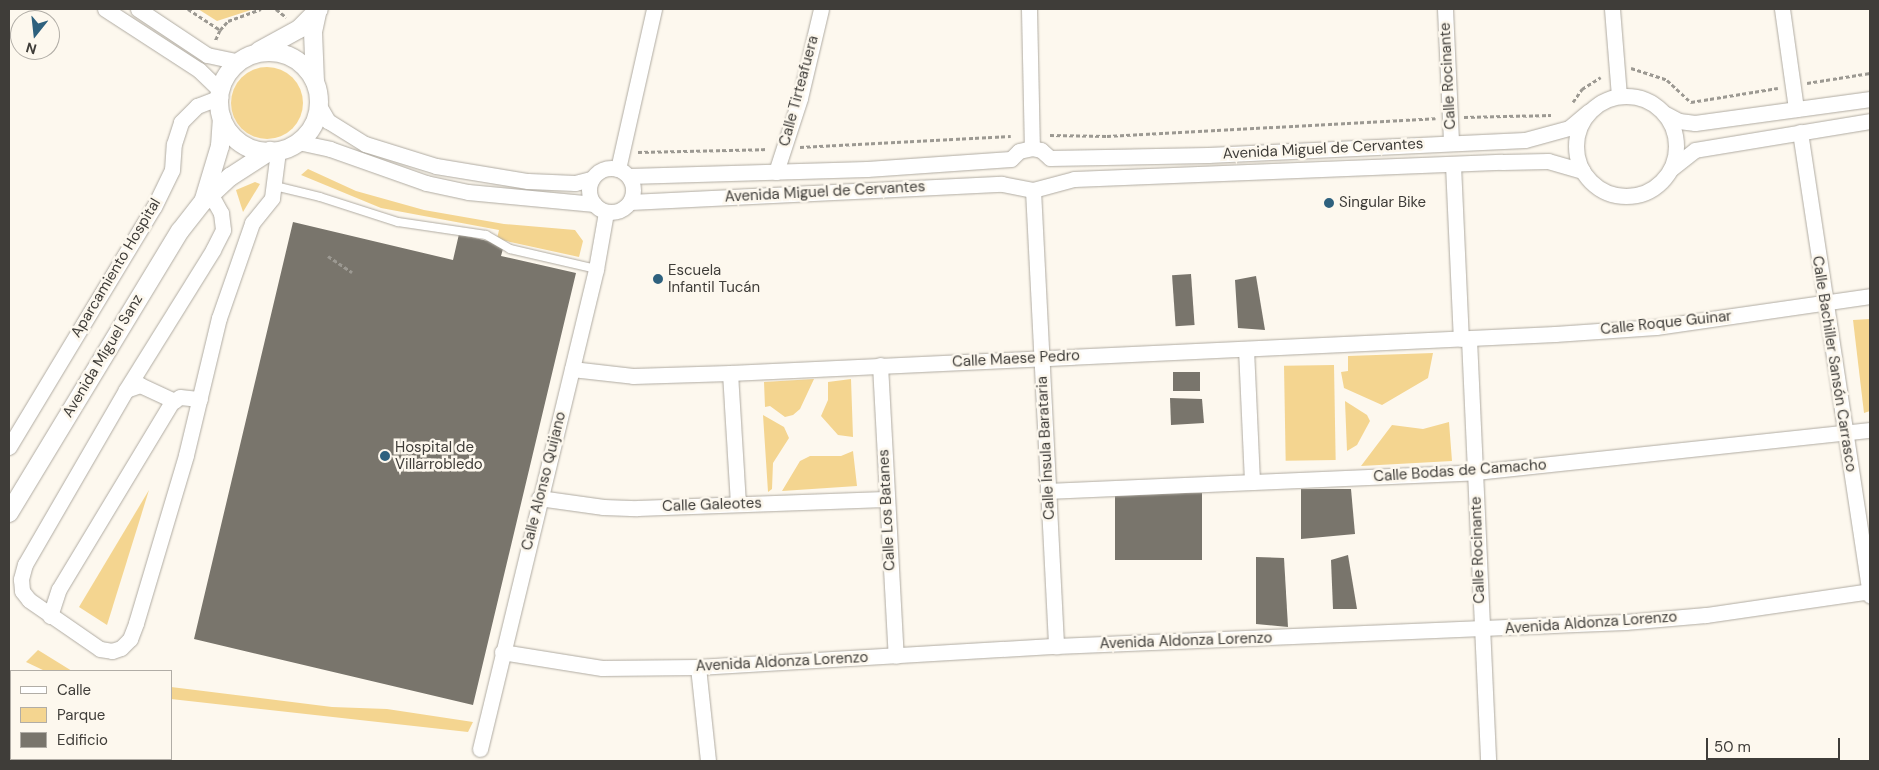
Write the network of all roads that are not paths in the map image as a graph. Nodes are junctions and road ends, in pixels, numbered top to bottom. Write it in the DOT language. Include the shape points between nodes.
graph roads {
  1 [pos="105,9"];
  2 [pos="138,9"];
  3 [pos="318,9"];
  4 [pos="654,9"];
  5 [pos="821,9"];
  6 [pos="1029,9"];
  7 [pos="1445,9"];
  8 [pos="1612,9"];
  9 [pos="1782,9"];
  10 [pos="245,59"];
  11 [pos="315,82"];
  12 [pos="220,94"];
  13 [pos="1619,96"];
  14 [pos="1870,99"];
  15 [pos="318,104"];
  16 [pos="1796,109"];
  17 [pos="1589,112"];
  18 [pos="1664,113"];
  19 [pos="222,118"];
  20 [pos="1870,121"];
  21 [pos="1800,132"];
  22 [pos="298,142"];
  23 [pos="1033,142"];
  24 [pos="1451,143"];
  25 [pos="274,151"];
  26 [pos="1050,158"];
  27 [pos="1011,159"];
  28 [pos="1453,165"];
  29 [pos="1672,168"];
  30 [pos="1583,171"];
  31 [pos="624,172"];
  32 [pos="776,172"];
  33 [pos="591,180"];
  34 [pos="1051,183"];
  35 [pos="1026,188"];
  36 [pos="274,189"];
  37 [pos="207,198"];
  38 [pos="630,202"];
  39 [pos="600,208"];
  40 [pos="596,269"];
  41 [pos="1870,296"];
  42 [pos="1824,303"];
  43 [pos="1465,339"];
  44 [pos="1246,349"];
  45 [pos="1042,358"];
  46 [pos="880,365"];
  47 [pos="572,369"];
  48 [pos="730,373"];
  49 [pos="126,390"];
  50 [pos="200,399"];
  51 [pos="174,401"];
  52 [pos="1870,430"];
  53 [pos="1845,434"];
  54 [pos="9,447"];
  55 [pos="1476,472"];
  56 [pos="1252,482"];
  57 [pos="1048,491"];
  58 [pos="540,498"];
  59 [pos="885,499"];
  60 [pos="738,504"];
  61 [pos="9,513"];
  62 [pos="30,555"];
  63 [pos="9,590"];
  64 [pos="1870,591"];
  65 [pos="1870,596"];
  66 [pos="50,616"];
  67 [pos="1480,630"];
  68 [pos="1056,646"];
  69 [pos="502,652"];
  70 [pos="896,656"];
  71 [pos="698,667"];
  72 [pos="480,749"];
  73 [pos="708,761"];
  74 [pos="1488,761"];
  1 -- 12 [label="street" via="199,70"];
  2 -- 10 [label="street" via="207,55"];
  3 -- 10 [label="street" via="299,30"];
  3 -- 11 [label="street" via="313,32"];
  4 -- 31 [label="street" via="621,153"];
  5 -- 32 [label="street, Calle Tirteafuera" via="800,98"];
  6 -- 23 [label="street"];
  7 -- 24 [label="street, Calle Rocinante"];
  8 -- 13 [label="street"];
  9 -- 16 [label="street"];
  10 -- 11 [label="street" via="270,52 285,54 299,62"];
  10 -- 12 [label="street" via="224,79"];
  11 -- 15 [label="street"];
  12 -- 19 [label="street"];
  12 -- 54 [label="street, Aparcamiento Hospital" via="197,106 181,122 174,144 172,170 154,207"];
  13 -- 17 [label="street" via="1604,101"];
  13 -- 18 [label="street" via="1639,97"];
  14 -- 16 [label="street"];
  15 -- 22 [label="street" via="314,123"];
  15 -- 33 [label="street" via="328,121 365,144 428,164 528,181 575,184"];
  16 -- 18 [label="street" via="1694,123 1679,121"];
  17 -- 24 [label="street, Avenida Miguel de Cervantes" via="1568,128 1549,136"];
  17 -- 30 [label="street" via="1576,140"];
  18 -- 29 [label="street" via="1676,136 1677,151"];
  19 -- 25 [label="street" via="238,140 254,149"];
  19 -- 37 [label="street, Avenida Miguel Sanz" via="220,146"];
  20 -- 21 [label="street"];
  21 -- 29 [label="street" via="1695,150"];
  21 -- 42 [label="street, Calle Bachiller Sansón Carrasco"];
  22 -- 25 [label="street"];
  22 -- 39 [label="street" via="330,149 426,183 468,192"];
  23 -- 26 [label="street, Avenida Miguel de Cervantes"];
  23 -- 27 [label="street, Avenida Miguel de Cervantes"];
  24 -- 26 [label="street, Avenida Miguel de Cervantes" via="1208,156"];
  25 -- 36 [label="street"];
  25 -- 37 [label="street, Avenida Miguel Sanz" via="230,177"];
  26 -- 34 [label="street" via="1053,170"];
  27 -- 32 [label="street, Avenida Miguel de Cervantes"];
  27 -- 35 [label="street" via="1012,178"];
  28 -- 30 [label="street, Avenida Miguel de Cervantes" via="1548,161"];
  28 -- 34 [label="street, Avenida Miguel de Cervantes" via="1074,178"];
  28 -- 43 [label="street, Calle Rocinante"];
  29 -- 30 [label="street" via="1661,183 1648,192 1628,196 1606,192 1593,184"];
  31 -- 32 [label="street, Avenida Miguel de Cervantes"];
  31 -- 33 [label="street" via="602,169"];
  31 -- 38 [label="street" via="634,189"];
  33 -- 39 [label="street" via="589,192"];
  34 -- 35 [label="street, Avenida Miguel de Cervantes"];
  35 -- 38 [label="street, Avenida Miguel de Cervantes" via="1002,184"];
  35 -- 45 [label="street, Calle Ínsula Barataria"];
  36 -- 40 [label="lane" via="279,187 312,195 398,222 486,235 510,249"];
  36 -- 50 [label="street" via="272,198 252,223 230,283"];
  37 -- 49 [label="street" via="221,213 223,230 196,280"];
  37 -- 61 [label="street, Avenida Miguel Sanz" via="155,267"];
  38 -- 39 [label="street" via="620,211"];
  39 -- 40 [label="street, Calle Alonso Quijano"];
  40 -- 47 [label="street, Calle Alonso Quijano"];
  41 -- 42 [label="street, Calle Roque Guinar"];
  42 -- 43 [label="street, Calle Roque Guinar" via="1656,327"];
  42 -- 53 [label="street, Calle Bachiller Sansón Carrasco"];
  43 -- 44 [label="street, Calle Maese Pedro"];
  43 -- 55 [label="street, Calle Rocinante"];
  44 -- 45 [label="street, Calle Maese Pedro"];
  44 -- 56 [label="street"];
  45 -- 46 [label="street, Calle Maese Pedro"];
  45 -- 57 [label="street, Calle Ínsula Barataria"];
  46 -- 48 [label="street, Calle Maese Pedro"];
  46 -- 59 [label="street, Calle Los Batanes"];
  47 -- 48 [label="street, Calle Maese Pedro" via="633,376"];
  47 -- 58 [label="street, Calle Alonso Quijano"];
  48 -- 60 [label="street"];
  49 -- 51 [label="street" via="140,385"];
  49 -- 62 [label="street"];
  50 -- 51 [label="street" via="180,397"];
  50 -- 66 [label="street" via="130,638 112,652 100,649"];
  51 -- 66 [label="street" via="59,588"];
  52 -- 53 [label="street, Calle Bodas de Camacho"];
  53 -- 55 [label="street, Calle Bodas de Camacho"];
  53 -- 64 [label="street, Calle Bachiller Sansón Carrasco"];
  55 -- 56 [label="street, Calle Bodas de Camacho"];
  55 -- 67 [label="street, Calle Rocinante"];
  56 -- 57 [label="street, Calle Bodas de Camacho"];
  57 -- 68 [label="street, Calle Ínsula Barataria"];
  58 -- 60 [label="street, Calle Galeotes" via="628,508"];
  58 -- 69 [label="street, Calle Alonso Quijano"];
  59 -- 60 [label="street, Calle Galeotes"];
  59 -- 70 [label="street, Calle Los Batanes"];
  62 -- 63 [label="street"];
  62 -- 66 [label="street" via="20,579 22,591"];
  64 -- 65 [label="street, Calle Bachiller Sansón Carrasco"];
  64 -- 67 [label="street, Avenida Aldonza Lorenzo" via="1675,618"];
  67 -- 68 [label="street, Avenida Aldonza Lorenzo"];
  67 -- 74 [label="street, Calle Rocinante"];
  68 -- 70 [label="street, Avenida Aldonza Lorenzo"];
  69 -- 71 [label="street, Avenida Aldonza Lorenzo" via="602,668"];
  69 -- 72 [label="street, Calle Alonso Quijano"];
  70 -- 71 [label="street, Avenida Aldonza Lorenzo"];
  71 -- 73 [label="street"];
}
